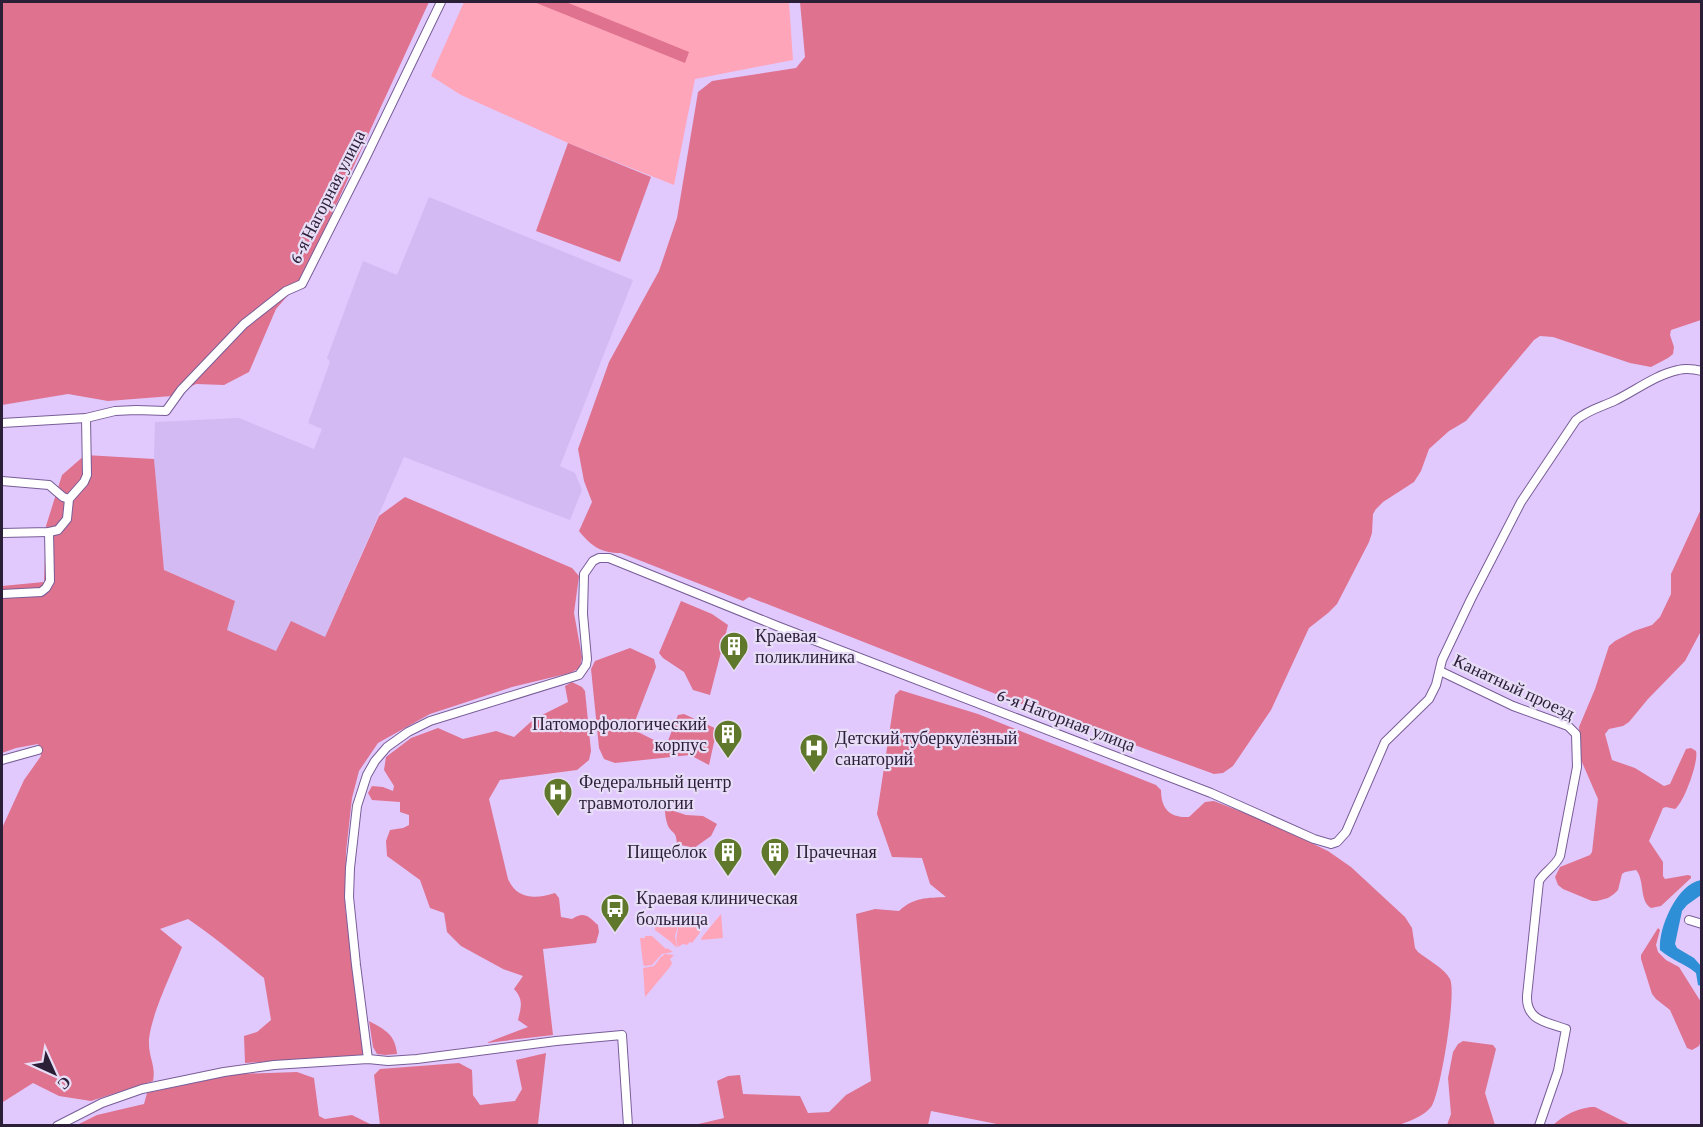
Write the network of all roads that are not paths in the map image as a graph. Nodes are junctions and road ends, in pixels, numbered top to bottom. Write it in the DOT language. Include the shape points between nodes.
graph roads {
  1 [pos="441,2"];
  2 [pos="1701,371"];
  3 [pos="86,418"];
  4 [pos="2,423"];
  5 [pos="2,481"];
  6 [pos="69,499"];
  7 [pos="49,532"];
  8 [pos="2,533"];
  9 [pos="2,594"];
  10 [pos="1440,671"];
  11 [pos="38,750"];
  12 [pos="2,760"];
  13 [pos="1689,920"];
  14 [pos="1701,924"];
  15 [pos="368,1059"];
  16 [pos="1540,1122"];
  17 [pos="57,1125"];
  18 [pos="628,1125"];
  19 [pos="1534,1125"];
  1 -- 3 [label="street, 6-я Нагорная улица" via="302,284 286,291 244,324 166,411 115,411"];
  2 -- 10 [label="street, Канатный проезд" via="1689,368 1666,374 1576,420 1521,502"];
  3 -- 4 [label="street, 6-я Нагорная улица"];
  3 -- 6 [label="street" via="87,476"];
  5 -- 6 [label="street" via="49,485"];
  6 -- 7 [label="street" via="66,519 58,530"];
  7 -- 8 [label="street"];
  7 -- 9 [label="street" via="50,581 46,588 41,592"];
  10 -- 15 [label="street, 6-я Нагорная улица" via="1429,699 1384,742 1346,832 1330,844 1211,793 609,558 599,558 584,574 587,659 579,675 430,721 408,732 375,761 361,788 349,877"];
  10 -- 16 [label="street, Канатный проезд" via="1568,726 1576,734 1577,767 1560,856 1539,881 1527,996 1531,1014 1566,1029 1558,1071"];
  11 -- 12 [label="street"];
  13 -- 14 [label="street"];
  15 -- 17 [label="street" via="245,1069 165,1083 102,1102"];
  15 -- 18 [label="street" via="417,1059 621,1035"];
  16 -- 19 [label="street, Канатный проезд"];
}
